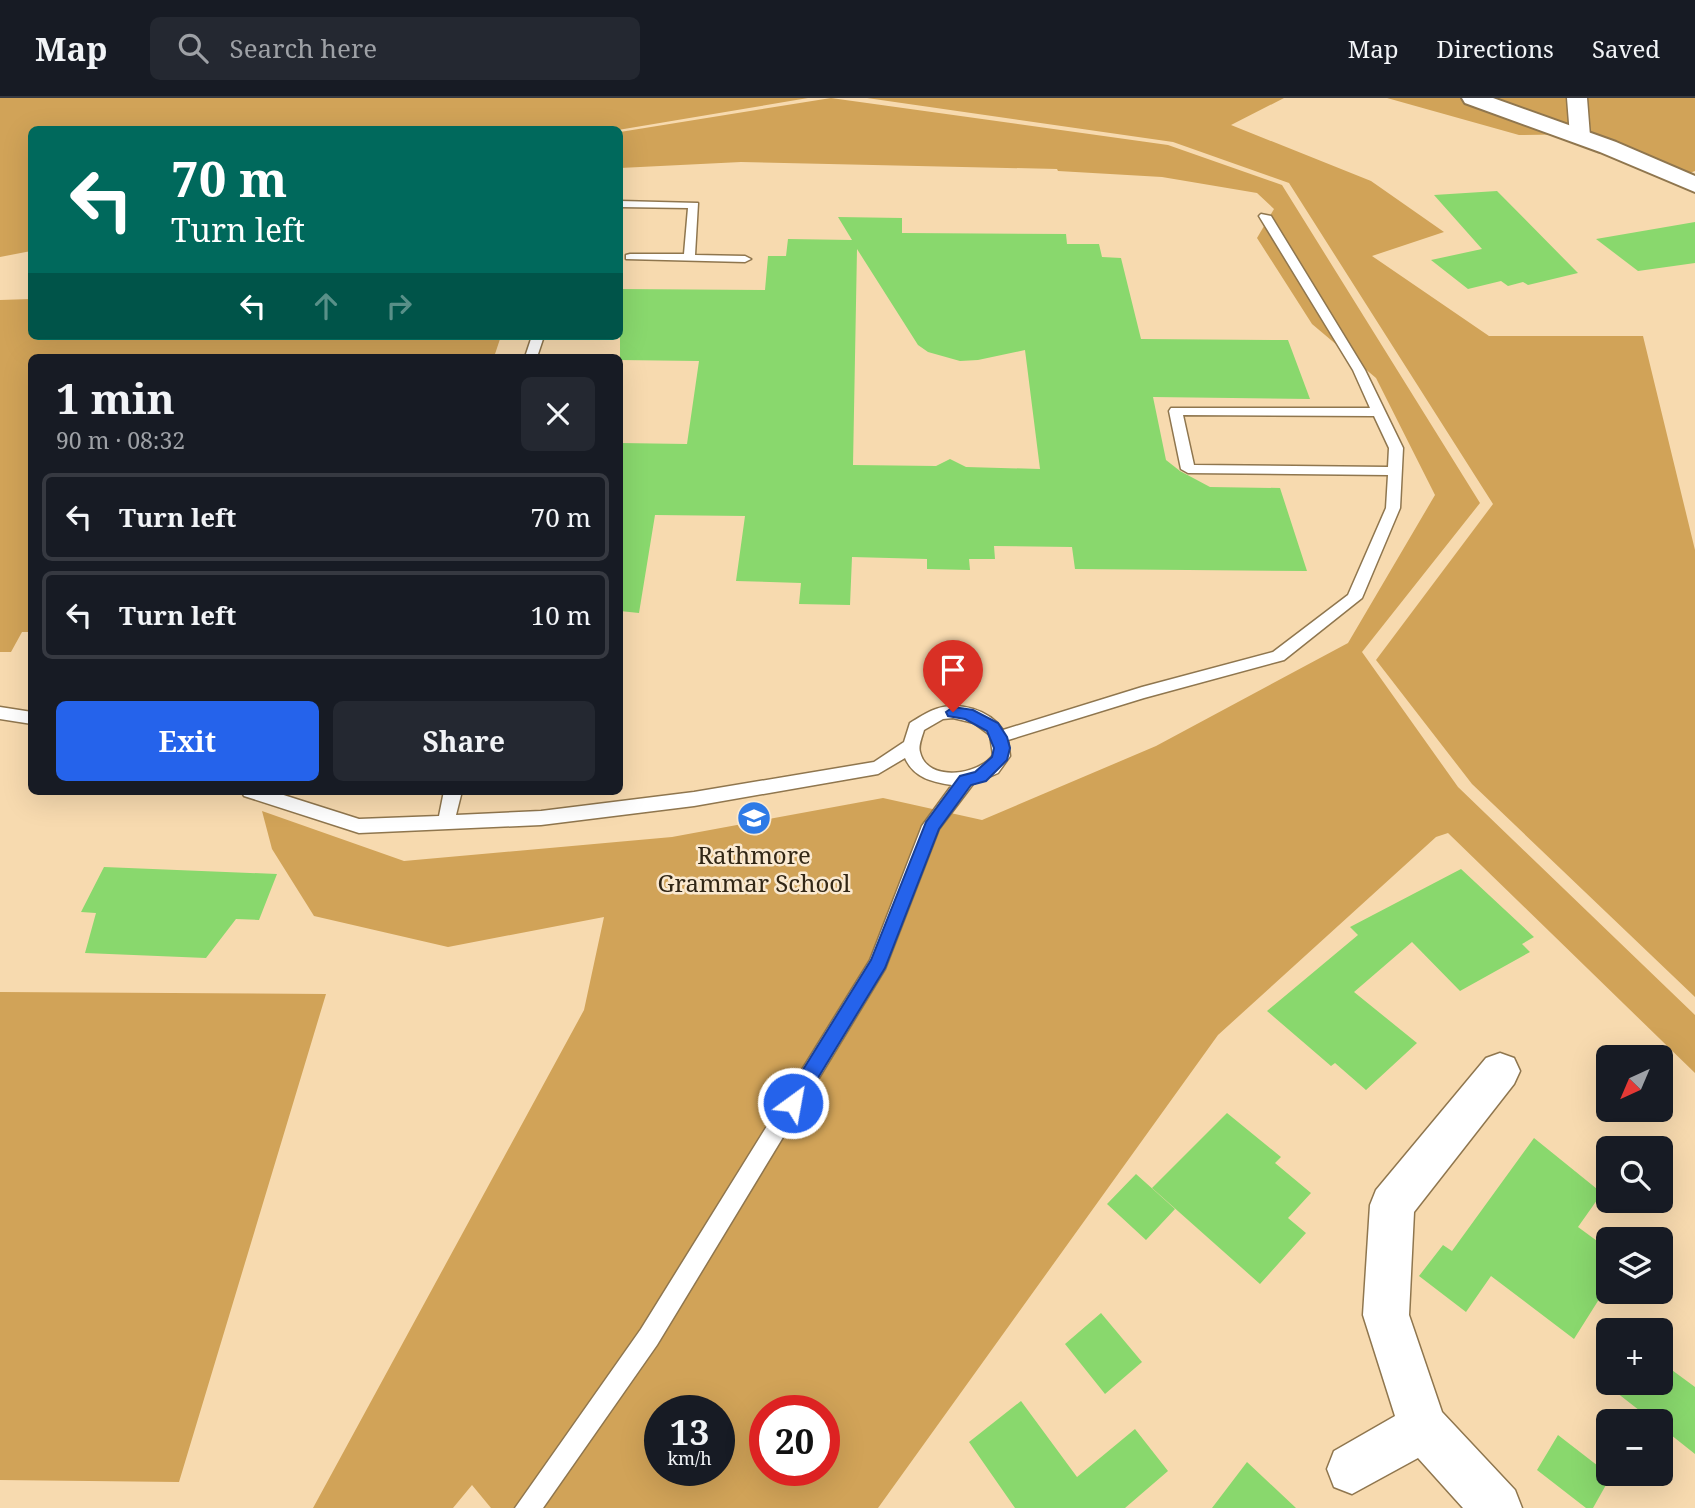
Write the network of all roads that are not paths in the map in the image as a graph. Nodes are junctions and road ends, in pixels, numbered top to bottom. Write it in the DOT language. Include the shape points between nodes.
graph roads {
  1 [pos="1474,98"];
  2 [pos="1577,98"];
  3 [pos="1580,136"];
  4 [pos="1695,185"];
  5 [pos="623,204"];
  6 [pos="694,205"];
  7 [pos="710,206"];
  8 [pos="1265,216"];
  9 [pos="630,257"];
  10 [pos="689,258"];
  11 [pos="745,259"];
  12 [pos="1377,412"];
  13 [pos="1394,471"];
  14 [pos="0,713"];
  15 [pos="28,717"];
  16 [pos="999,737"];
  17 [pos="909,747"];
  18 [pos="965,780"];
  19 [pos="262,795"];
  20 [pos="452,795"];
  21 [pos="446,822"];
  22 [pos="1500,1071"];
  23 [pos="1423,1427"];
  24 [pos="1352,1469"];
  25 [pos="528,1508"];
  26 [pos="1496,1508"];
  1 -- 3 [label="street"];
  2 -- 3 [label="street"];
  3 -- 4 [label="street"];
  5 -- 6 [label="lane"];
  6 -- 7 [label="lane"];
  6 -- 10 [label="lane"];
  8 -- 12 [label="lane" via="1359,370"];
  9 -- 10 [label="lane"];
  10 -- 11 [label="lane"];
  12 -- 13 [label="lane" via="1396,448"];
  12 -- 13 [label="lane" via="1177,411 1188,469"];
  13 -- 16 [label="lane" via="1393,508 1354,598 1278,656"];
  14 -- 15 [label="lane"];
  16 -- 17 [label="lane" via="992,727 968,714 939,714 916,727"];
  16 -- 18 [label="lane" via="999,760 980,776"];
  17 -- 18 [label="lane" via="922,769 942,778"];
  17 -- 21 [label="lane" via="878,768 694,799 541,818"];
  18 -- 25 [label="lane" via="932,826 878,962 649,1337"];
  19 -- 21 [label="lane" via="359,826"];
  20 -- 21 [label="lane"];
  22 -- 23 [label="street" via="1392,1205 1386,1315"];
  23 -- 24 [label="street"];
  23 -- 26 [label="street"];
}
